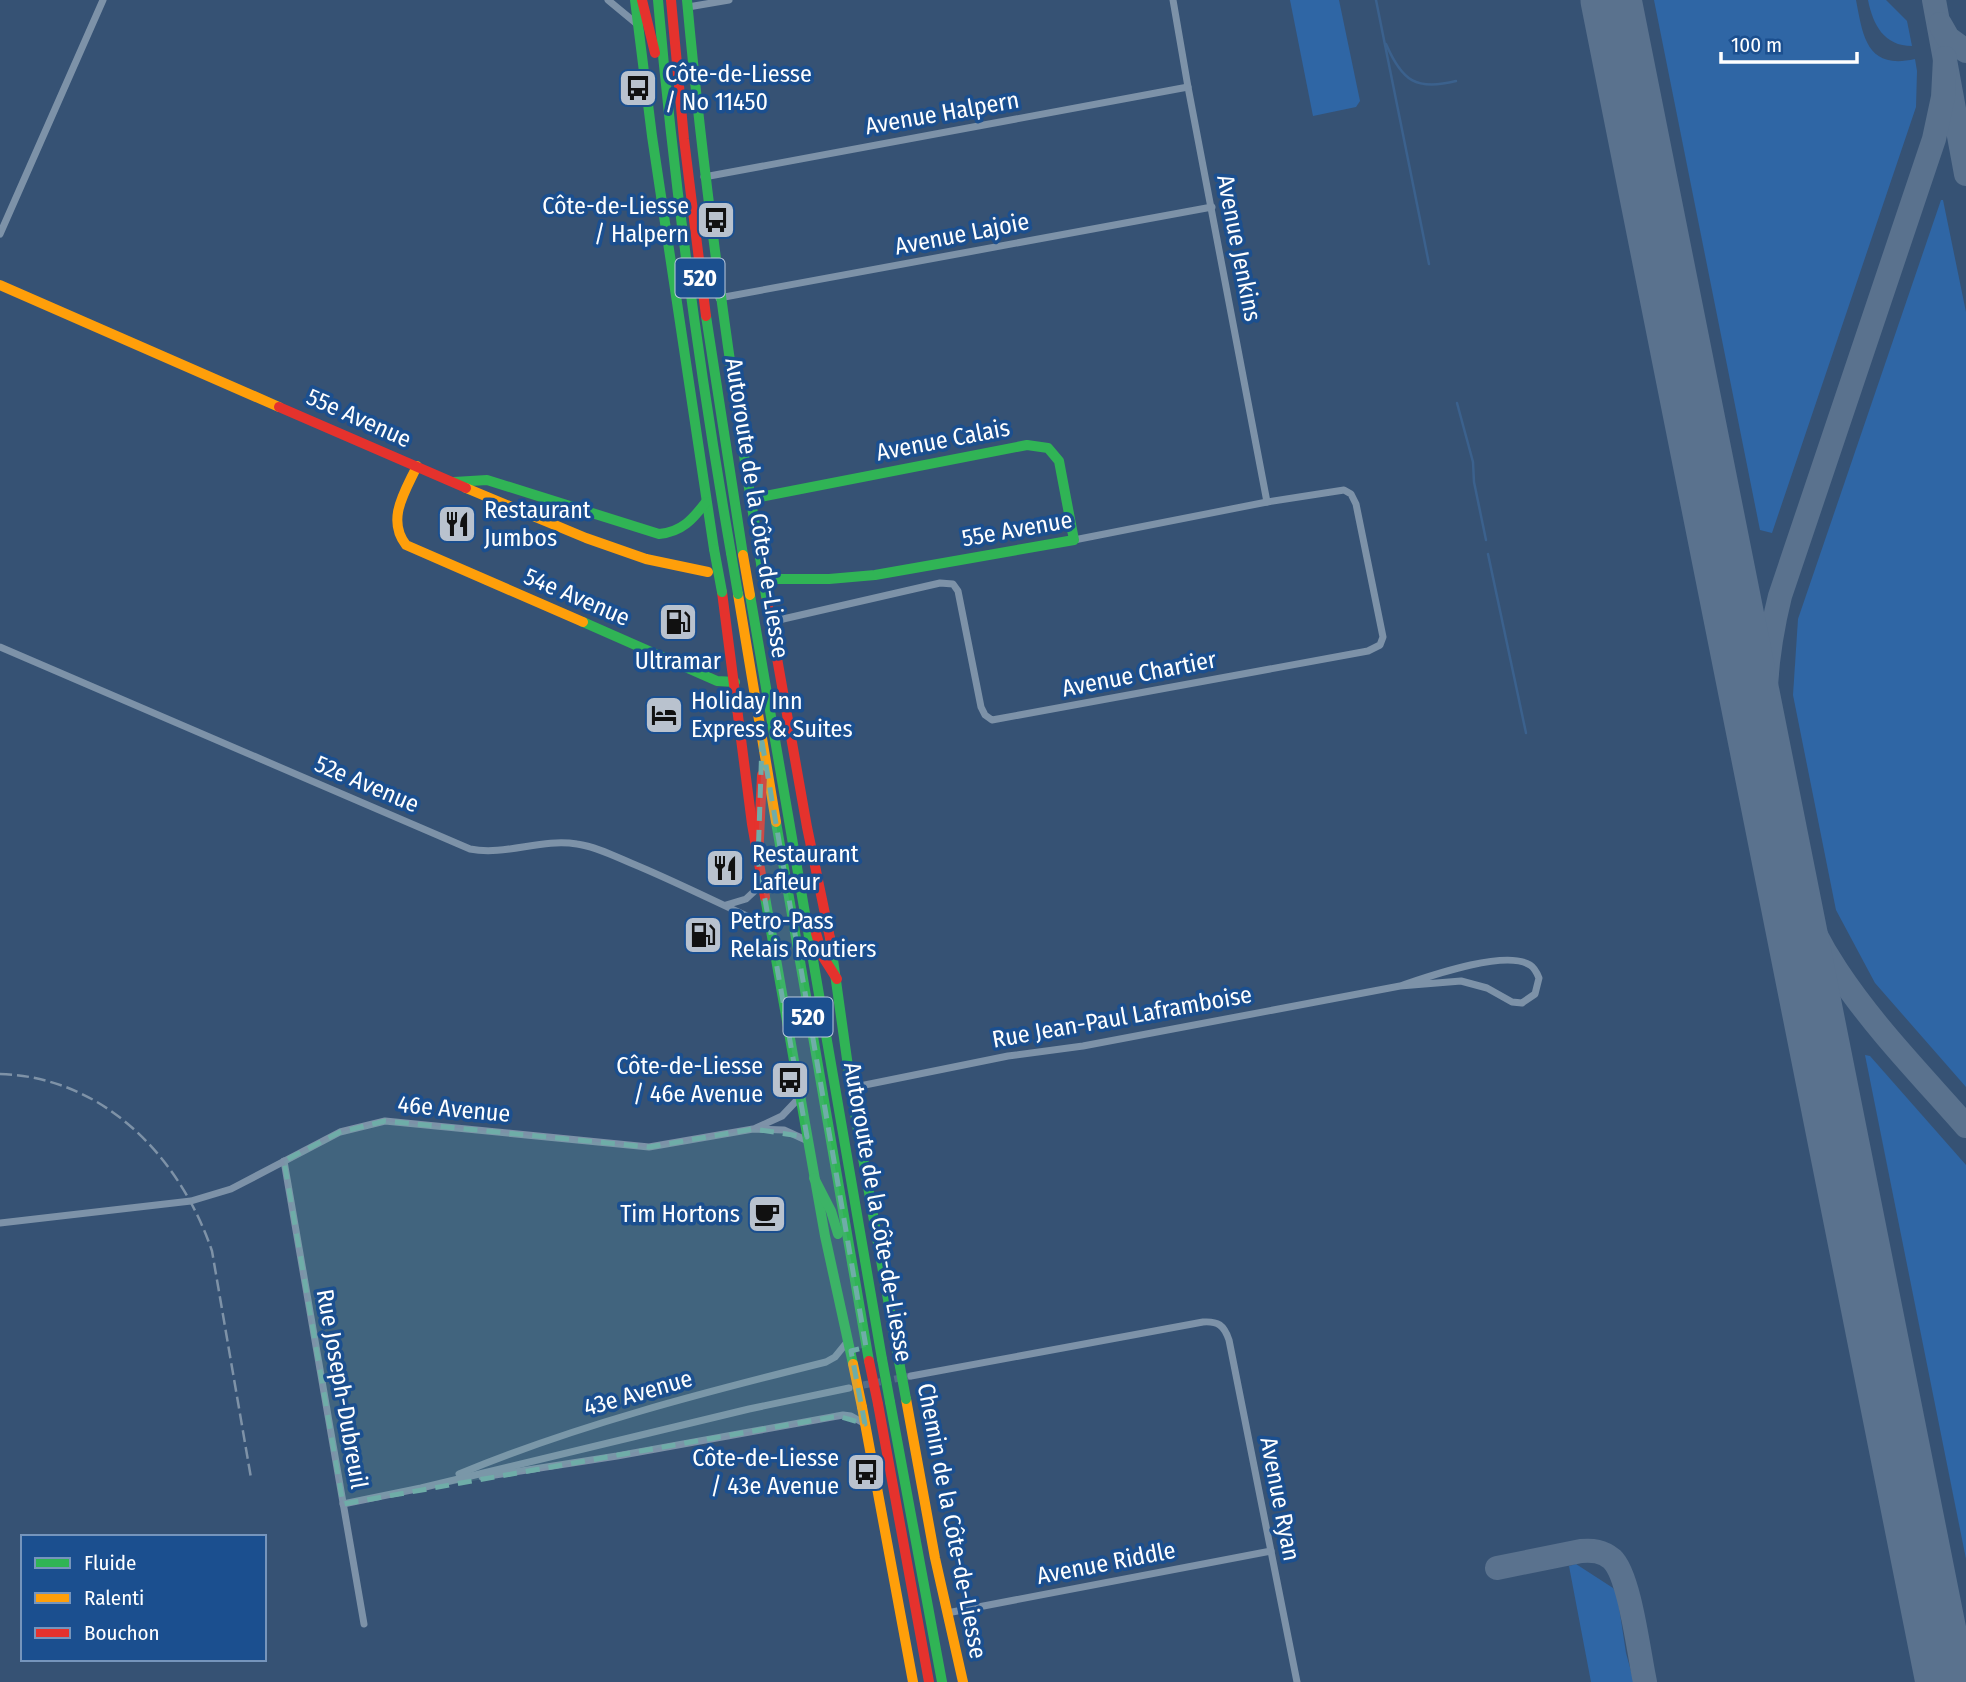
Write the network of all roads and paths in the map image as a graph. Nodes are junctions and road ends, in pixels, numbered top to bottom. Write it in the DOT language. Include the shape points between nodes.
graph roads {
  1 [pos="103,0"];
  2 [pos="608,0"];
  3 [pos="635,0"];
  4 [pos="642,0"];
  5 [pos="658,0"];
  6 [pos="671,0"];
  7 [pos="729,0"];
  8 [pos="1173,0"];
  9 [pos="688,3"];
  10 [pos="637,23"];
  11 [pos="1188,87"];
  12 [pos="667,101"];
  13 [pos="704,177"];
  14 [pos="1212,206"];
  15 [pos="0,234"];
  16 [pos="0,285"];
  17 [pos="719,298"];
  18 [pos="416,466"];
  19 [pos="452,482"];
  20 [pos="750,499"];
  21 [pos="706,502"];
  22 [pos="1267,502"];
  23 [pos="1074,540"];
  24 [pos="737,554"];
  25 [pos="708,572"];
  26 [pos="773,579"];
  27 [pos="770,622"];
  28 [pos="0,647"];
  29 [pos="735,682"];
  30 [pos="762,742"];
  31 [pos="758,860"];
  32 [pos="800,882"];
  33 [pos="762,884"];
  34 [pos="726,905"];
  35 [pos="771,927"];
  36 [pos="837,979"];
  37 [pos="1400,986"];
  38 [pos="850,1088"];
  39 [pos="800,1097"];
  40 [pos="752,1129"];
  41 [pos="808,1141"];
  42 [pos="284,1161"];
  43 [pos="814,1178"];
  44 [pos="0,1223"];
  45 [pos="856,1292"];
  46 [pos="848,1341"];
  47 [pos="911,1376"];
  48 [pos="849,1388"];
  49 [pos="865,1424"];
  50 [pos="436,1484"];
  51 [pos="343,1504"];
  52 [pos="1271,1551"];
  53 [pos="947,1613"];
  54 [pos="364,1624"];
  55 [pos="913,1682"];
  56 [pos="929,1682"];
  57 [pos="944,1682"];
  58 [pos="964,1682"];
  59 [pos="1297,1682"];
  1 -- 15 [label="street"];
  2 -- 10 [label="street"];
  3 -- 10 [label="main road"];
  4 -- 12 [label="main road"];
  5 -- 12 [label="main road, Autoroute de la Côte-de-Liesse / 520"];
  6 -- 24 [label="main road, Autoroute de la Côte-de-Liesse / 520" via="689,187"];
  7 -- 9 [label="street"];
  8 -- 11 [label="street, Avenue Jenkins"];
  9 -- 13 [label="main road, Chemin de la Côte-de-Liesse"];
  10 -- 21 [label="main road"];
  11 -- 13 [label="street, Avenue Halpern"];
  11 -- 14 [label="street, Avenue Jenkins"];
  12 -- 24 [label="main road, Autoroute de la Côte-de-Liesse / 520" via="687,279"];
  13 -- 17 [label="main road, Chemin de la Côte-de-Liesse"];
  14 -- 17 [label="street, Avenue Lajoie"];
  14 -- 22 [label="street, Avenue Jenkins"];
  16 -- 18 [label="main road, 55e Avenue"];
  17 -- 20 [label="main road, Chemin de la Côte-de-Liesse"];
  18 -- 19 [label="main road, 55e Avenue"];
  18 -- 29 [label="main road, 54e Avenue" via="395,519 397,534 406,545 717,681"];
  19 -- 21 [label="main road" via="487,480 659,534 683,528"];
  19 -- 25 [label="main road, 55e Avenue" via="608,546"];
  20 -- 23 [label="main road, Avenue Calais" via="1042,445 1059,461"];
  20 -- 27 [label="main road, Chemin de la Côte-de-Liesse, bridge"];
  21 -- 29 [label="main road, bridge"];
  22 -- 23 [label="street, 55e Avenue"];
  22 -- 27 [label="street, Avenue Chartier" via="1335,490 1353,497 1383,631 1377,648 992,720 981,707 953,584 940,583"];
  23 -- 26 [label="main road, 55e Avenue" via="885,574"];
  24 -- 30 [label="main road, Autoroute de la Côte-de-Liesse / 520, bridge" via="737,594"];
  24 -- 32 [label="main road, Autoroute de la Côte-de-Liesse / 520, bridge" via="750,595"];
  27 -- 36 [label="main road, Chemin de la Côte-de-Liesse"];
  28 -- 34 [label="street, 52e Avenue" via="470,849 489,853 554,843 581,844"];
  29 -- 31 [label="main road"];
  30 -- 31 [label="main road"];
  30 -- 45 [label="main road, Autoroute de la Côte-de-Liesse / 520"];
  31 -- 33 [label="main road"];
  32 -- 36 [label="main road" via="823,957"];
  32 -- 57 [label="main road, Autoroute de la Côte-de-Liesse / 520, bridge" via="882,1359"];
  33 -- 34 [label="street" via="746,900"];
  33 -- 35 [label="main road"];
  34 -- 35 [label="street, 52e Avenue"];
  35 -- 39 [label="main road"];
  36 -- 38 [label="main road, Chemin de la Côte-de-Liesse"];
  37 -- 37 [label="street, Rue Jean-Paul Laframboise" via="1461,981 1517,1003 1531,998 1539,983 1535,969 1520,961 1469,965"];
  37 -- 38 [label="street, Rue Jean-Paul Laframboise"];
  38 -- 53 [label="main road, Chemin de la Côte-de-Liesse, bridge"];
  39 -- 40 [label="street, 46e Avenue" via="782,1116"];
  39 -- 41 [label="main road"];
  40 -- 41 [label="street, 46e Avenue" via="784,1130"];
  40 -- 42 [label="street, 46e Avenue" via="649,1147 385,1121 340,1132"];
  41 -- 43 [label="main road"];
  42 -- 44 [label="street, 46e Avenue" via="231,1189 191,1201"];
  42 -- 51 [label="street, Rue Joseph-Dubreuil"];
  43 -- 45 [label="main road" via="831,1211"];
  43 -- 46 [label="main road"];
  45 -- 56 [label="main road, Autoroute de la Côte-de-Liesse / 520, bridge"];
  46 -- 49 [label="main road, bridge"];
  46 -- 50 [label="street, 43e Avenue" via="826,1362 530,1445"];
  47 -- 52 [label="street, Avenue Ryan" via="1194,1323 1222,1325 1229,1340"];
  48 -- 50 [label="street, 43e Avenue"];
  49 -- 50 [label="street, 43e Avenue" via="851,1416 838,1416"];
  49 -- 55 [label="main road"];
  50 -- 51 [label="street, 43e Avenue"];
  51 -- 54 [label="street, Rue Joseph-Dubreuil"];
  52 -- 53 [label="street, Avenue Riddle"];
  52 -- 59 [label="street, Avenue Ryan"];
  53 -- 58 [label="main road, Chemin de la Côte-de-Liesse"];
}
